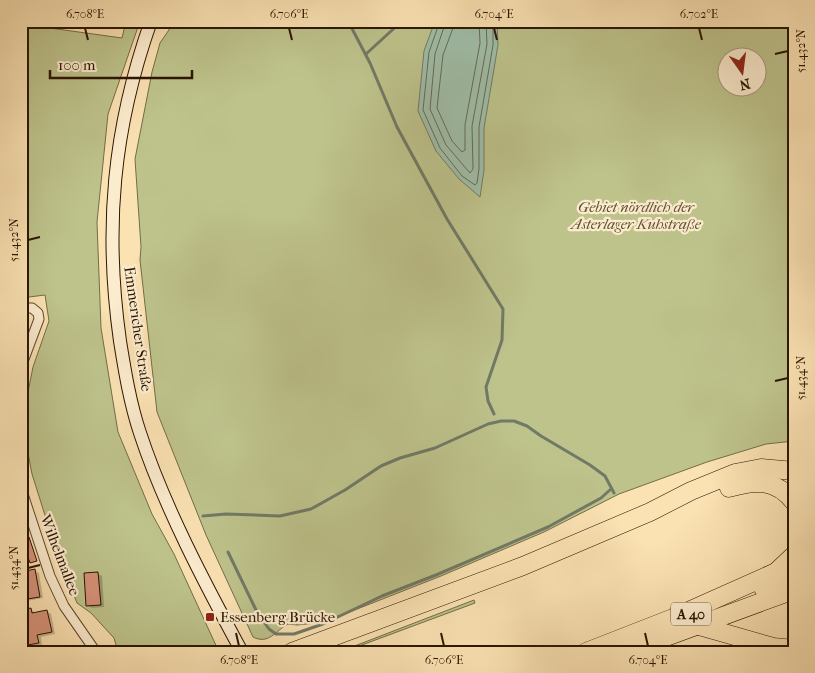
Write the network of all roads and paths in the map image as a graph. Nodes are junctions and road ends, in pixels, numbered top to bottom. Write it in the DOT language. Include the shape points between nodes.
graph roads {
  1 [pos="151,21"];
  2 [pos="21,308"];
  3 [pos="21,367"];
  4 [pos="794,470"];
  5 [pos="21,488"];
  6 [pos="794,502"];
  7 [pos="794,556"];
  8 [pos="794,578"];
  9 [pos="794,590"];
  10 [pos="696,625"];
  11 [pos="794,649"];
  12 [pos="96,652"];
  13 [pos="242,652"];
  14 [pos="292,652"];
  15 [pos="318,652"];
  16 [pos="587,652"];
  17 [pos="624,652"];
  1 -- 13 [label="main road, Emmericher Straße" via="122,121 115,176 113,278 125,375 139,432 165,496"];
  2 -- 3 [label="street" via="32,308 39,319"];
  4 -- 14 [label="highway" via="761,468 735,473 523,566"];
  5 -- 12 [label="street, Wilhelmallee" via="50,576 64,606"];
  6 -- 15 [label="highway" via="772,485 745,483"];
  7 -- 16 [label="highway" via="776,572"];
  8 -- 16 [label="highway, A 40"];
  9 -- 10 [label="highway, A 40"];
  10 -- 11 [label="highway" via="773,647"];
  10 -- 17 [label="highway, A 40"];
}
